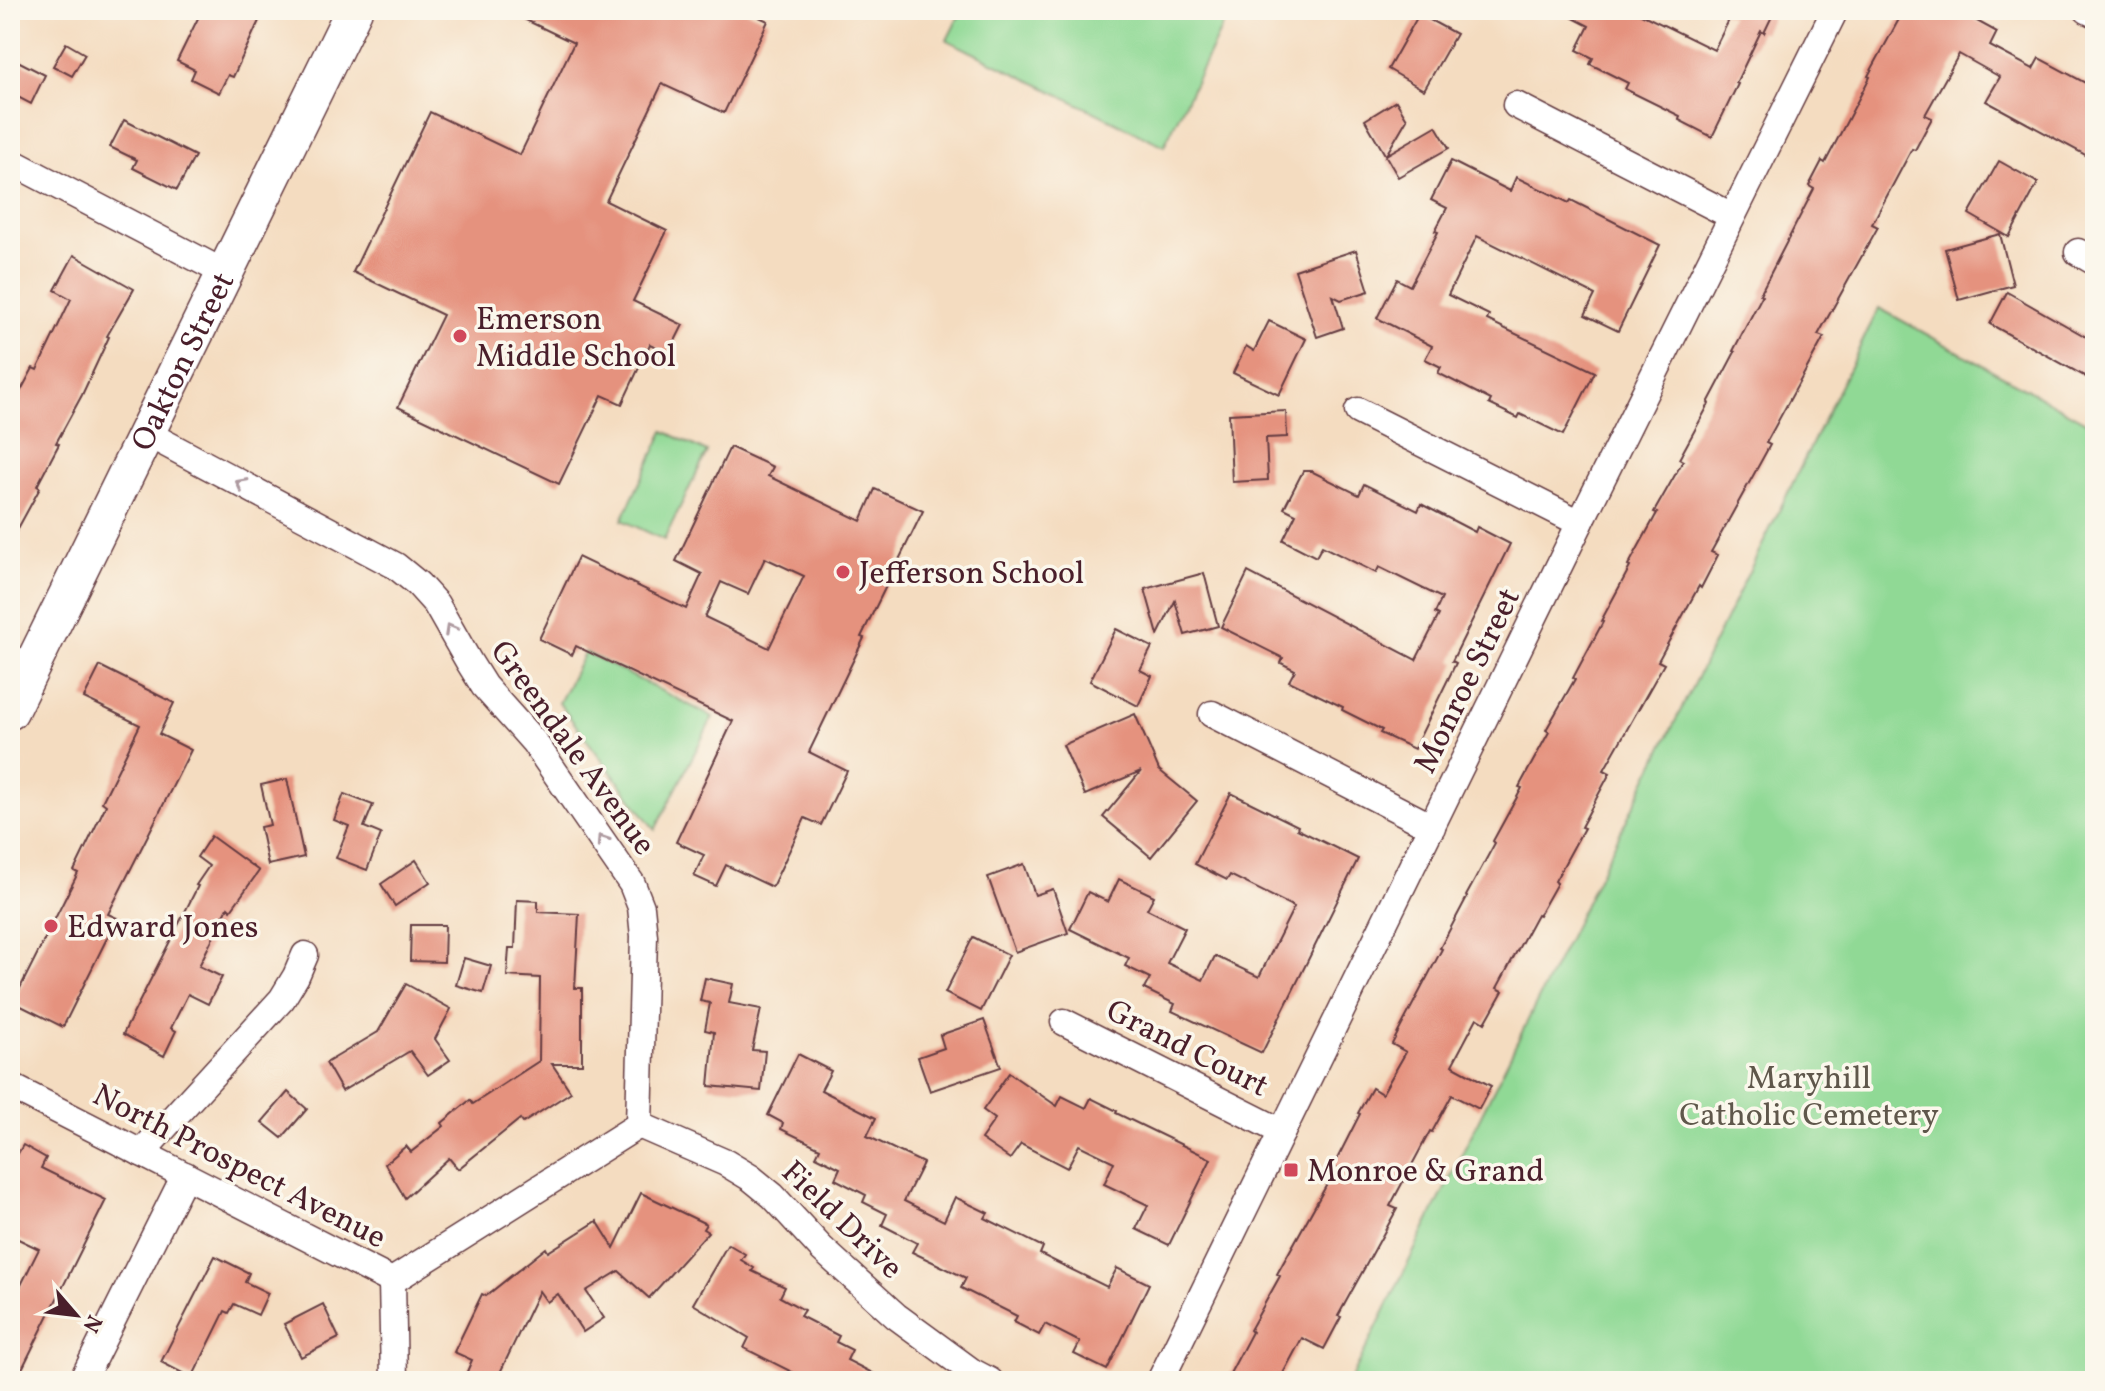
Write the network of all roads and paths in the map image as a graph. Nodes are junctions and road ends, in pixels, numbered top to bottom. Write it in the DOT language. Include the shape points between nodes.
graph roads {
  1 [pos="354,10"];
  2 [pos="1835,10"];
  3 [pos="2087,10"];
  4 [pos="2095,14"];
  5 [pos="1516,105"];
  6 [pos="10,161"];
  7 [pos="1732,216"];
  8 [pos="225,273"];
  9 [pos="1358,411"];
  10 [pos="146,433"];
  11 [pos="1580,523"];
  12 [pos="10,711"];
  13 [pos="1212,714"];
  14 [pos="1432,827"];
  15 [pos="305,955"];
  16 [pos="1064,1022"];
  17 [pos="10,1086"];
  18 [pos="639,1125"];
  19 [pos="1282,1132"];
  20 [pos="141,1153"];
  21 [pos="185,1175"];
  22 [pos="392,1281"];
  23 [pos="82,1381"];
  24 [pos="394,1381"];
  25 [pos="990,1381"];
  26 [pos="1160,1381"];
  1 -- 8 [label="main road, Oakton Street"];
  2 -- 7 [label="street, Monroe Street"];
  3 -- 4 [label="street"];
  5 -- 7 [label="street"];
  6 -- 8 [label="street"];
  7 -- 11 [label="street, Monroe Street"];
  8 -- 10 [label="main road, Oakton Street"];
  9 -- 11 [label="street"];
  10 -- 12 [label="main road, Oakton Street"];
  18 -- 10 [label="street, Greendale Avenue, one-way" via="641,907 632,884 534,742 484,686 436,604 396,566"];
  11 -- 14 [label="street, Monroe Street"];
  13 -- 14 [label="street"];
  14 -- 19 [label="street, Monroe Street"];
  15 -- 20 [label="street" via="282,999"];
  16 -- 19 [label="street, Grand Court"];
  17 -- 20 [label="street, North Prospect Avenue"];
  18 -- 22 [label="street"];
  18 -- 25 [label="street, Field Drive" via="751,1178 896,1316"];
  19 -- 26 [label="street, Monroe Street"];
  20 -- 21 [label="street, North Prospect Avenue"];
  21 -- 22 [label="street, North Prospect Avenue"];
  21 -- 23 [label="street"];
  22 -- 24 [label="street, North Prospect Avenue"];
}
